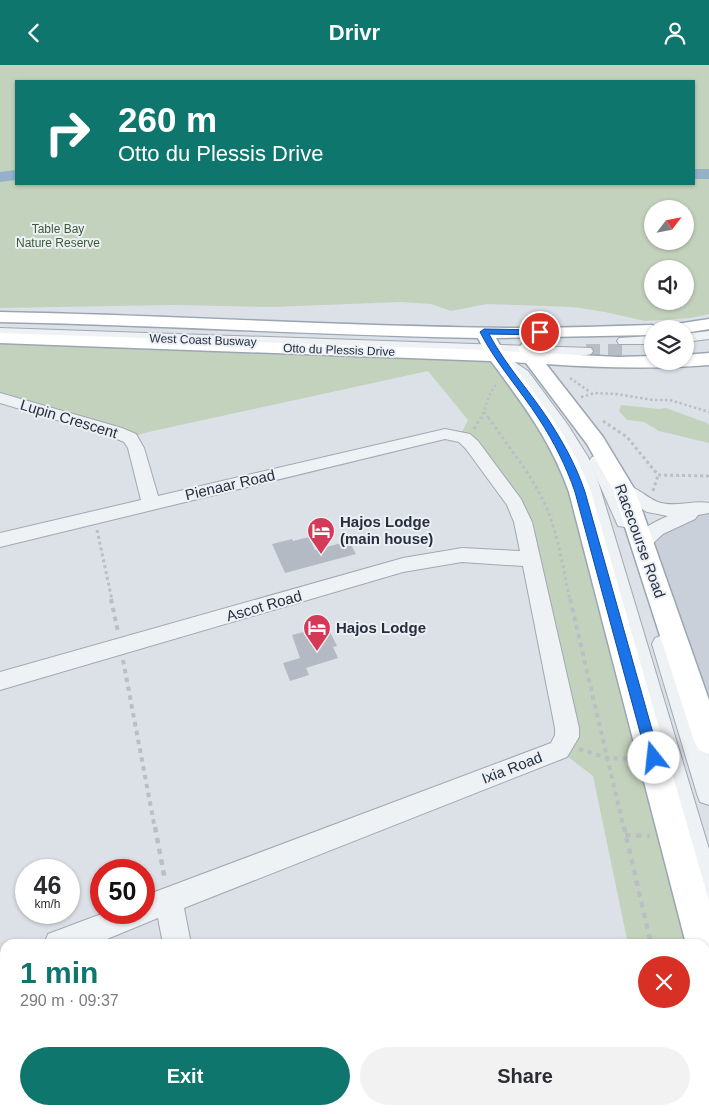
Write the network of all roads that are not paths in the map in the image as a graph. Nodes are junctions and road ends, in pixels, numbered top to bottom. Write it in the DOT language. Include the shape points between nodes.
graph roads {
  1 [pos="0,317"];
  2 [pos="0,322"];
  3 [pos="709,324"];
  4 [pos="694,326"];
  5 [pos="644,331"];
  6 [pos="0,332"];
  7 [pos="709,335"];
  8 [pos="694,337"];
  9 [pos="0,338"];
  10 [pos="644,343"];
  11 [pos="490,344"];
  12 [pos="526,345"];
  13 [pos="585,347"];
  14 [pos="709,348"];
  15 [pos="694,349"];
  16 [pos="644,351"];
  17 [pos="623,352"];
  18 [pos="644,355"];
  19 [pos="709,359"];
  20 [pos="694,360"];
  21 [pos="563,384"];
  22 [pos="0,398"];
  23 [pos="624,490"];
  24 [pos="151,503"];
  25 [pos="707,508"];
  26 [pos="0,540"];
  27 [pos="642,542"];
  28 [pos="531,559"];
  29 [pos="0,681"];
  30 [pos="709,739"];
  31 [pos="709,794"];
  32 [pos="709,893"];
  33 [pos="169,901"];
  34 [pos="155,907"];
  35 [pos="110,924"];
  36 [pos="71,939"];
  37 [pos="176,939"];
  38 [pos="703,939"];
  1 -- 11 [label="main road, Otto du Plessis Drive" via="140,319 319,328"];
  2 -- 11 [label="street, West Coast Busway" via="134,325"];
  3 -- 4 [label="main road"];
  5 -- 12 [label="main road, Otto du Plessis Drive"];
  6 -- 11 [label="street, West Coast Busway"];
  7 -- 8 [label="street"];
  9 -- 11 [label="main road, Otto du Plessis Drive"];
  10 -- 17 [label="street"];
  11 -- 12 [label="main road, Otto du Plessis Drive"];
  11 -- 12 [label="main road, Otto du Plessis Drive"];
  11 -- 32 [label="street" via="523,374 560,425 589,481"];
  11 -- 38 [label="main road" via="543,417 571,467 580,492"];
  12 -- 13 [label="street"];
  12 -- 17 [label="main road, Otto du Plessis Drive"];
  12 -- 21 [label="main road, Racecourse Road"];
  12 -- 31 [label="street" via="543,383 592,450 620,508"];
  14 -- 15 [label="street"];
  16 -- 17 [label="street"];
  17 -- 18 [label="main road, Otto du Plessis Drive"];
  17 -- 21 [label="main road" via="592,366 565,373 558,378"];
  19 -- 20 [label="main road"];
  21 -- 23 [label="main road, Racecourse Road"];
  22 -- 24 [label="street, Lupin Crescent" via="130,438 136,448"];
  23 -- 25 [label="street" via="652,507 666,511"];
  23 -- 27 [label="main road, Racecourse Road"];
  24 -- 26 [label="street, Pienaar Road"];
  24 -- 28 [label="street, Pienaar Road" via="445,434 462,437 481,455 515,503 528,538"];
  25 -- 27 [label="street" via="666,523"];
  27 -- 30 [label="main road, Racecourse Road"];
  28 -- 29 [label="street, Ascot Road" via="462,555 403,565"];
  28 -- 33 [label="street, Ixia Road" via="567,728 564,744 559,750"];
  33 -- 34 [label="street, Ixia Road"];
  33 -- 37 [label="street"];
  35 -- 36 [label="street"];
}
